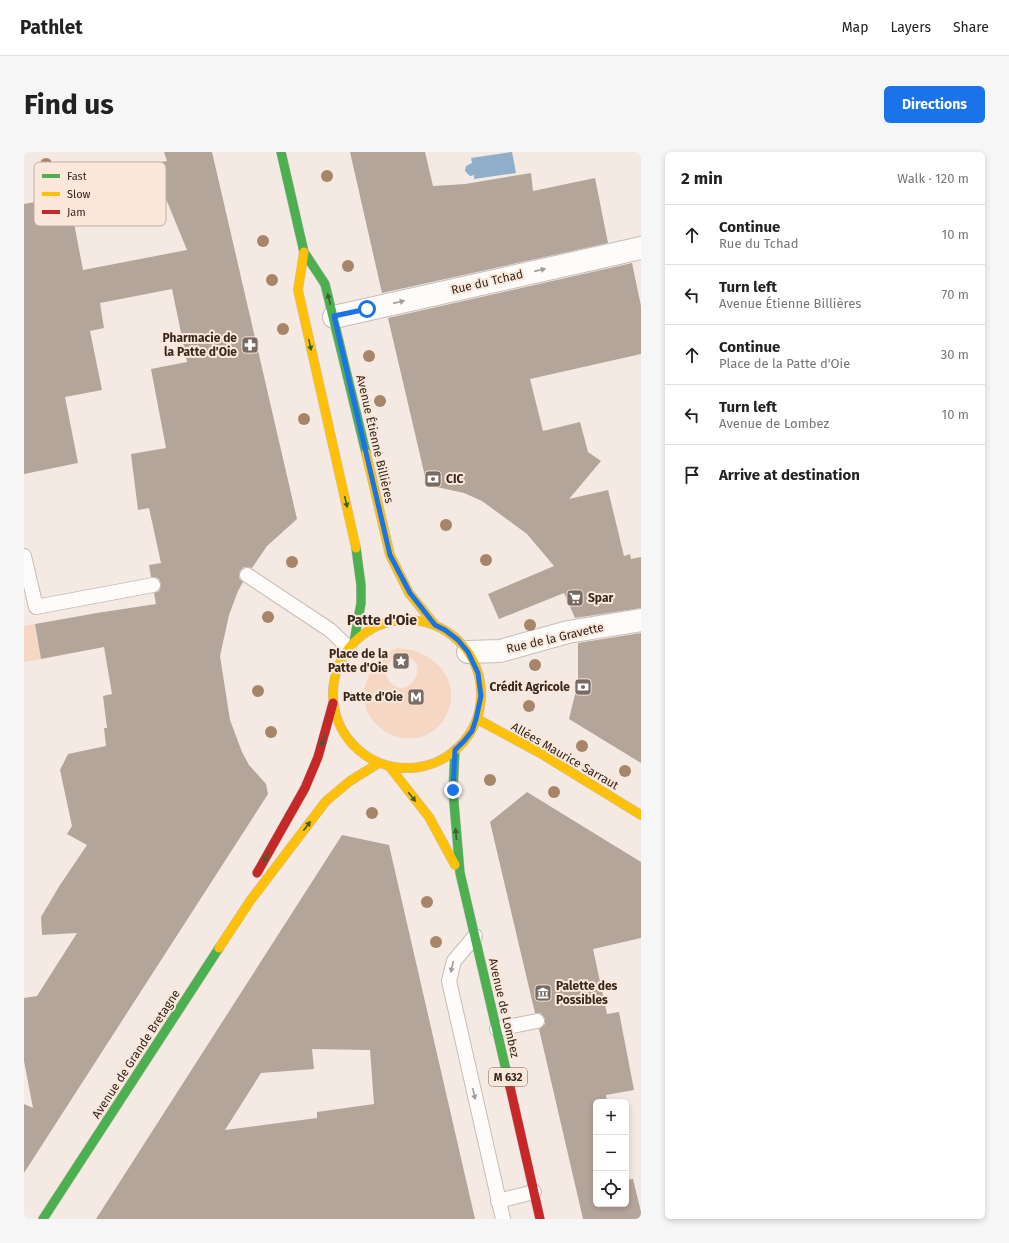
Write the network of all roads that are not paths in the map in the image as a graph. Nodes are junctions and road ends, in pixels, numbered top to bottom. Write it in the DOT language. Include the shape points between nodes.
graph roads {
  1 [pos="281,152"];
  2 [pos="641,248"];
  3 [pos="304,252"];
  4 [pos="334,316"];
  5 [pos="24,556"];
  6 [pos="247,575"];
  7 [pos="153,585"];
  8 [pos="641,620"];
  9 [pos="435,625"];
  10 [pos="351,645"];
  11 [pos="468,652"];
  12 [pos="334,703"];
  13 [pos="476,719"];
  14 [pos="455,750"];
  15 [pos="379,763"];
  16 [pos="389,766"];
  17 [pos="641,815"];
  18 [pos="460,873"];
  19 [pos="250,901"];
  20 [pos="475,936"];
  21 [pos="537,1020"];
  22 [pos="497,1029"];
  23 [pos="534,1192"];
  24 [pos="498,1201"];
  25 [pos="43,1219"];
  26 [pos="503,1219"];
  27 [pos="540,1219"];
  1 -- 3 [label="main road, Avenue Étienne Billières"];
  4 -- 2 [label="street, Rue du Tchad, one-way"];
  4 -- 3 [label="main road, Avenue Étienne Billières, one-way" via="325,284"];
  3 -- 10 [label="main road, Avenue Étienne Billières, one-way" via="298,290 356,546 360,577 361,603"];
  4 -- 9 [label="main road, Avenue Étienne Billières" via="390,555 410,593"];
  5 -- 7 [label="lane" via="36,607"];
  6 -- 10 [label="lane"];
  8 -- 11 [label="street, Rue de la Gravette" via="568,632 500,651"];
  9 -- 10 [label="main road" via="411,619 390,621 370,629"];
  9 -- 11 [label="main road" via="458,640"];
  10 -- 12 [label="main road" via="336,671 333,686"];
  11 -- 13 [label="main road" via="478,673 481,696"];
  12 -- 15 [label="main road" via="338,722 348,739 362,753"];
  12 -- 19 [label="main road, Avenue de Grande Bretagne, one-way" via="318,757 305,788 256,874"];
  13 -- 14 [label="main road" via="472,731"];
  13 -- 17 [label="main road, Allées Maurice Sarraut" via="540,753"];
  14 -- 16 [label="main road" via="440,760 424,766"];
  18 -- 14 [label="main road, Avenue de Lombez / M 632, one-way" via="453,790"];
  15 -- 16 [label="main road"];
  19 -- 15 [label="main road, Avenue de Grande Bretagne, one-way" via="326,801 350,781"];
  16 -- 18 [label="main road, Avenue de Lombez / M 632, one-way" via="429,817"];
  18 -- 20 [label="main road, Avenue de Lombez / M 632"];
  19 -- 25 [label="main road, Avenue de Grande Bretagne"];
  20 -- 22 [label="main road, Avenue de Lombez / M 632"];
  20 -- 24 [label="lane, one-way" via="454,961 449,981"];
  21 -- 22 [label="lane"];
  22 -- 23 [label="main road, Avenue de Lombez / M 632"];
  23 -- 24 [label="lane"];
  23 -- 27 [label="main road, Avenue de Lombez / M 632"];
  24 -- 26 [label="lane"];
}
